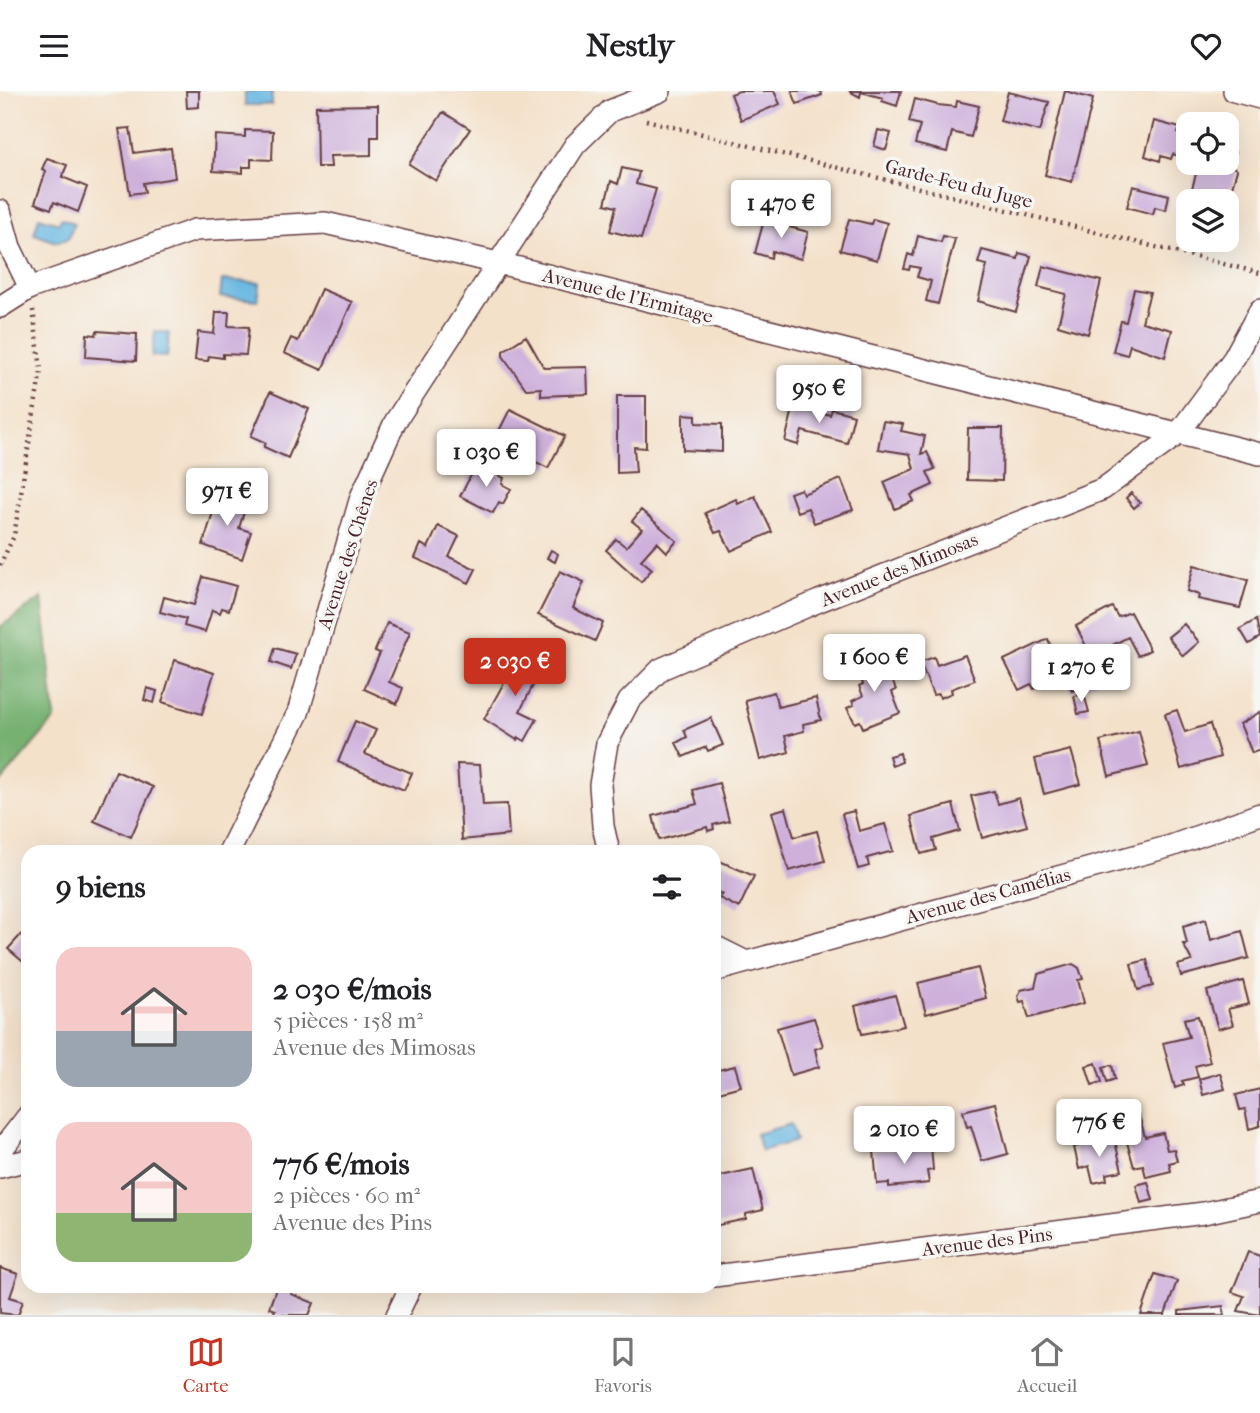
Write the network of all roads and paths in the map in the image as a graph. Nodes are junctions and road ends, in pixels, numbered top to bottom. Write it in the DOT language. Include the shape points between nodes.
graph roads {
  1 [pos="660,91"];
  2 [pos="1234,91"];
  3 [pos="1260,98"];
  4 [pos="610,111"];
  5 [pos="0,211"];
  6 [pos="499,263"];
  7 [pos="1260,273"];
  8 [pos="30,288"];
  9 [pos="0,307"];
  10 [pos="1260,310"];
  11 [pos="1178,434"];
  12 [pos="1260,454"];
  13 [pos="0,565"];
  14 [pos="1260,814"];
  15 [pos="232,845"];
  16 [pos="607,845"];
  17 [pos="721,950"];
  18 [pos="744,961"];
  19 [pos="721,969"];
  20 [pos="21,1125"];
  21 [pos="0,1153"];
  22 [pos="21,1162"];
  23 [pos="0,1167"];
  24 [pos="1260,1202"];
  25 [pos="721,1275"];
  26 [pos="408,1293"];
  27 [pos="397,1315"];
  1 -- 4 [label="street, Avenue des Chênes"];
  2 -- 3 [label="street"];
  4 -- 6 [label="street, Avenue des Chênes" via="575,145"];
  4 -- 7 [label="path, Garde-Feu du Juge"];
  5 -- 8 [label="street" via="10,247"];
  6 -- 8 [label="street, Avenue de l'Ermitage" via="325,223 195,230"];
  6 -- 11 [label="street, Avenue de l'Ermitage"];
  6 -- 15 [label="street, Avenue des Chênes" via="395,422 362,497 298,713"];
  8 -- 9 [label="street, Avenue de l'Ermitage"];
  8 -- 13 [label="path" via="41,369 14,536"];
  10 -- 11 [label="street, Avenue des Mimosas" via="1234,358"];
  11 -- 12 [label="street, Avenue de l'Ermitage"];
  11 -- 16 [label="street, Avenue des Mimosas" via="1103,489 661,669 629,701 607,743 600,785"];
  14 -- 18 [label="street, Avenue des Camélias" via="1171,846"];
  17 -- 18 [label="street"];
  18 -- 19 [label="street, Avenue des Camélias"];
  20 -- 21 [label="street"];
  22 -- 23 [label="street"];
  24 -- 25 [label="street, Avenue des Pins"];
  26 -- 27 [label="street"];
}
